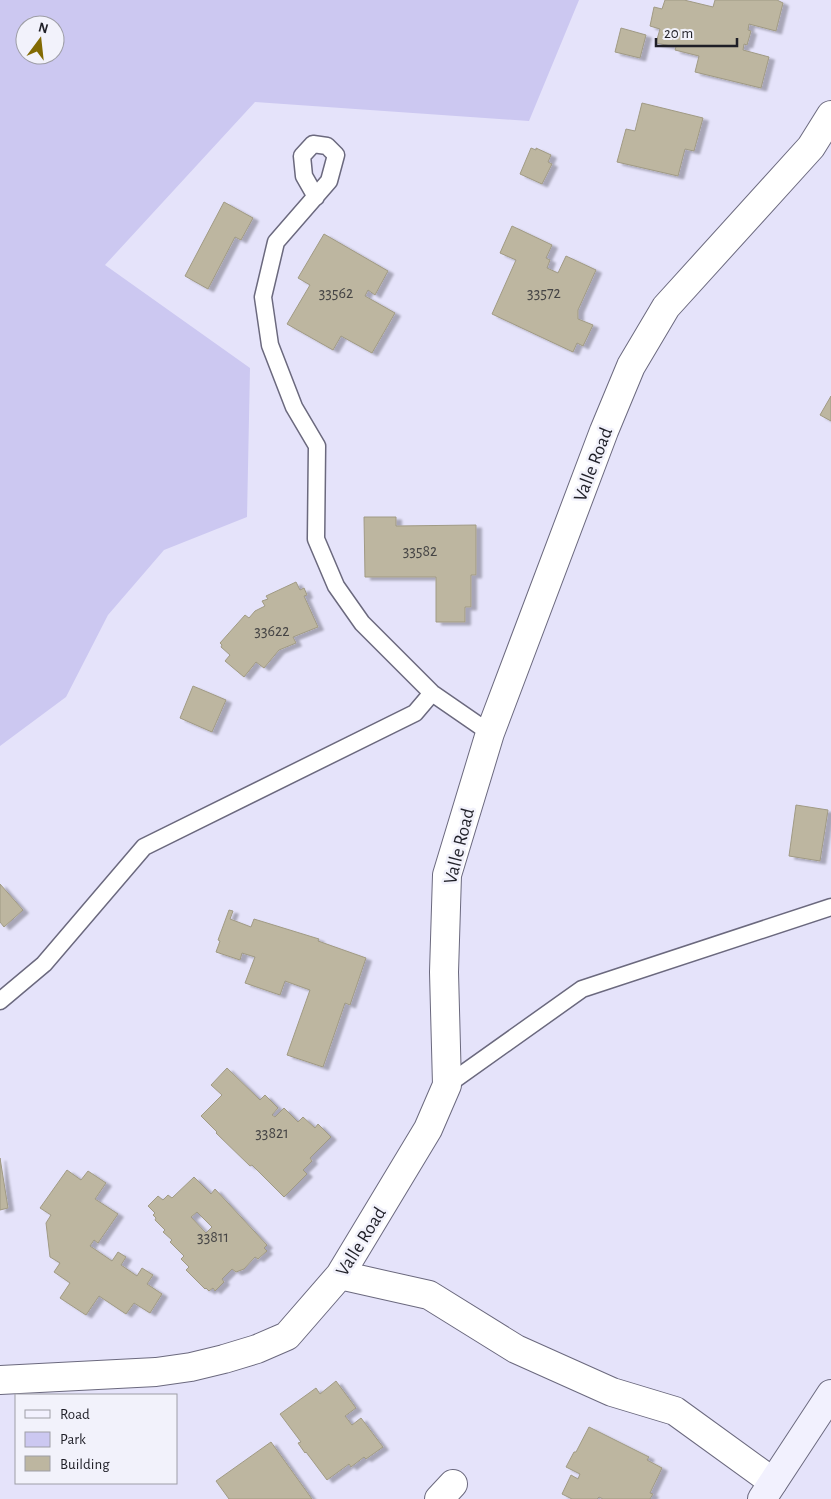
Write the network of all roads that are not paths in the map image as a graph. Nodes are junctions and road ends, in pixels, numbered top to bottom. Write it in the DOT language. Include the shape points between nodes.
graph roads {
  1 [pos="831,115"];
  2 [pos="316,197"];
  3 [pos="432,693"];
  4 [pos="490,733"];
  5 [pos="831,907"];
  6 [pos="0,1001"];
  7 [pos="447,1085"];
  8 [pos="340,1275"];
  9 [pos="0,1380"];
  10 [pos="831,1394"];
  11 [pos="768,1490"];
  1 -- 4 [label="street, Valle Road" via="811,147 666,307 630,366"];
  2 -- 3 [label="lane" via="276,242 263,297 270,345 294,406 317,446 316,540 336,586 362,623"];
  3 -- 4 [label="lane"];
  3 -- 6 [label="lane" via="415,713 144,847 44,964"];
  4 -- 7 [label="street, Valle Road" via="447,875 444,972"];
  5 -- 7 [label="lane" via="582,989"];
  7 -- 8 [label="street, Valle Road" via="428,1129"];
  8 -- 9 [label="street, Valle Road" via="287,1336 257,1349 191,1367 156,1372"];
  8 -- 11 [label="street" via="429,1295 516,1348 612,1392 675,1411"];
  10 -- 11 [label="street"];
}
